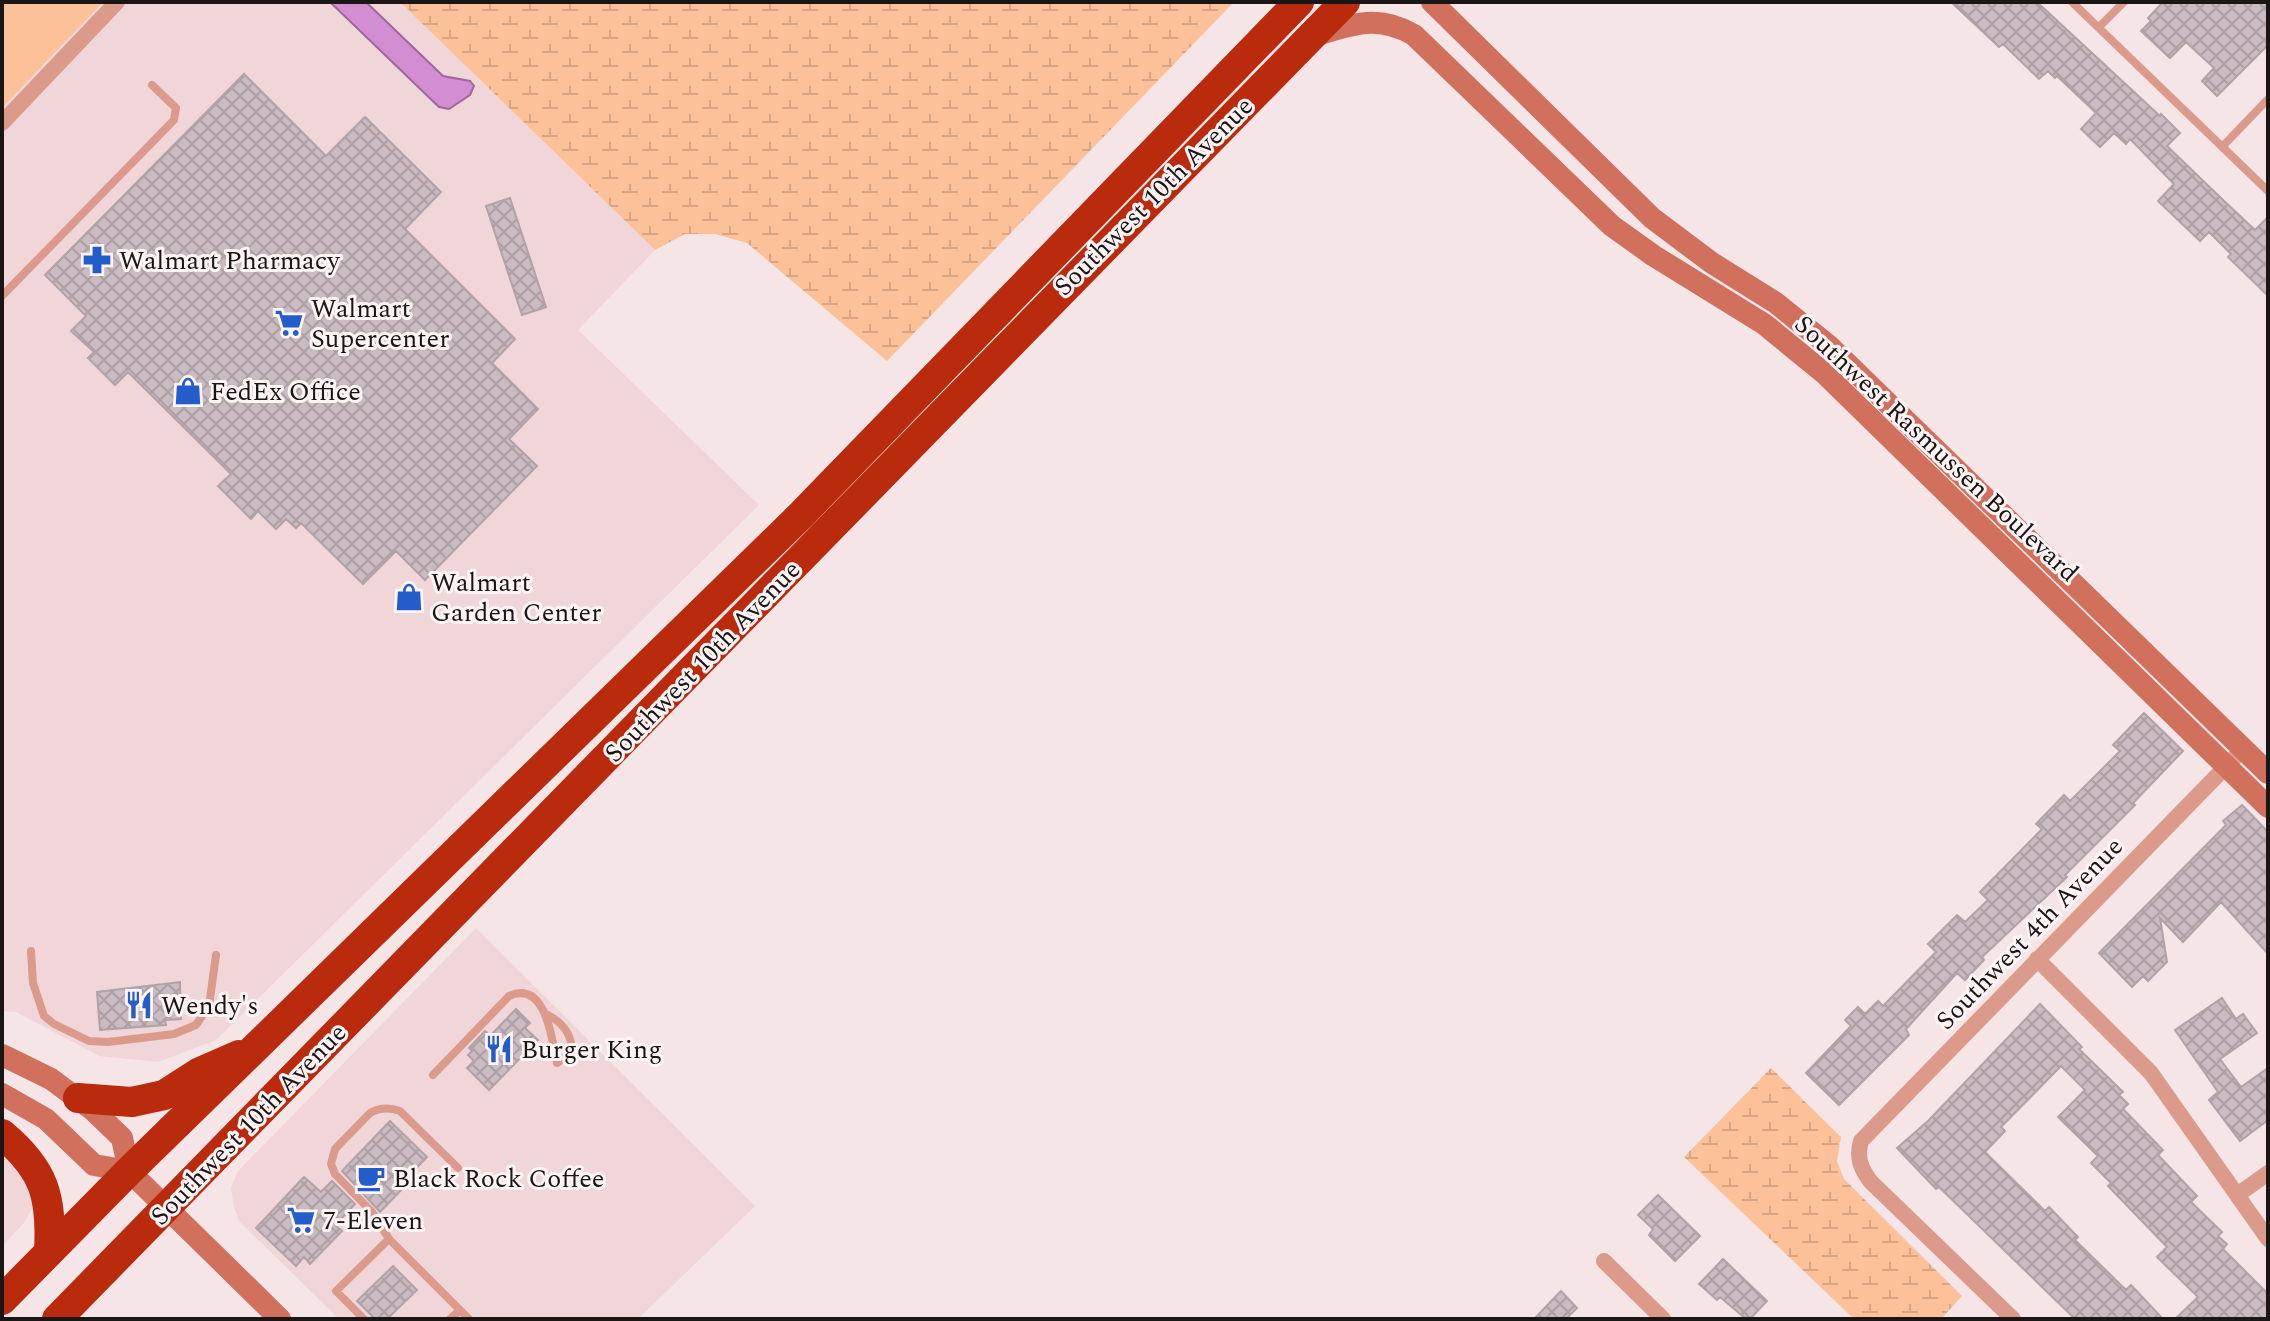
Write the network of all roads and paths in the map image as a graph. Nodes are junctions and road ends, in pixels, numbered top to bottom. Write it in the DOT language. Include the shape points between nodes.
graph roads {
  1 [pos="117,2"];
  2 [pos="1299,2"];
  3 [pos="1345,2"];
  4 [pos="1432,2"];
  5 [pos="2072,2"];
  6 [pos="2124,2"];
  7 [pos="2099,27"];
  8 [pos="1310,38"];
  9 [pos="152,85"];
  10 [pos="2268,99"];
  11 [pos="2,123"];
  12 [pos="2222,147"];
  13 [pos="2268,191"];
  14 [pos="2,296"];
  15 [pos="2243,749"];
  16 [pos="2227,766"];
  17 [pos="2268,773"];
  18 [pos="2268,807"];
  19 [pos="31,951"];
  20 [pos="216,955"];
  21 [pos="2037,959"];
  22 [pos="546,1014"];
  23 [pos="255,1047"];
  24 [pos="2,1055"];
  25 [pos="433,1075"];
  26 [pos="2,1094"];
  27 [pos="78,1098"];
  28 [pos="2,1134"];
  29 [pos="458,1168"];
  30 [pos="129,1171"];
  31 [pos="2268,1173"];
  32 [pos="2237,1195"];
  33 [pos="166,1208"];
  34 [pos="389,1239"];
  35 [pos="2268,1239"];
  36 [pos="49,1251"];
  37 [pos="1604,1261"];
  38 [pos="2,1300"];
  39 [pos="460,1310"];
  40 [pos="57,1319"];
  41 [pos="280,1319"];
  42 [pos="364,1319"];
  43 [pos="450,1319"];
  44 [pos="469,1319"];
  45 [pos="1663,1319"];
  46 [pos="2013,1319"];
  1 -- 11 [label="street"];
  2 -- 23 [label="highway, Southwest 10th Avenue" via="800,516"];
  3 -- 8 [label="highway, Southwest 10th Avenue"];
  4 -- 15 [label="street, Southwest Rasmussen Boulevard" via="1652,218 1828,345"];
  5 -- 7 [label="lane"];
  6 -- 7 [label="lane"];
  7 -- 12 [label="lane"];
  8 -- 16 [label="street, Southwest Rasmussen Boulevard" via="1378,22 1414,35 1612,226 1764,324 1824,373"];
  8 -- 33 [label="highway, Southwest 10th Avenue"];
  9 -- 14 [label="lane" via="176,108 174,120"];
  10 -- 12 [label="lane"];
  12 -- 13 [label="lane"];
  15 -- 16 [label="street, Southwest 4th Avenue"];
  15 -- 17 [label="street, Southwest Rasmussen Boulevard"];
  16 -- 18 [label="street, Southwest Rasmussen Boulevard"];
  16 -- 21 [label="street, Southwest 4th Avenue"];
  19 -- 20 [label="lane" via="33,983 44,1016 89,1041 174,1034 196,1025 209,1006"];
  21 -- 32 [label="street" via="2151,1073"];
  21 -- 46 [label="street, Southwest 4th Avenue" via="1865,1135 1858,1155 1871,1182"];
  22 -- 22 [label="lane" via="557,1063 572,1052 572,1044 565,1027"];
  22 -- 25 [label="lane" via="529,994 509,996"];
  23 -- 27 [label="highway" via="164,1095 132,1102"];
  23 -- 30 [label="highway, Southwest 10th Avenue"];
  24 -- 27 [label="street"];
  26 -- 30 [label="street" via="39,1114 94,1165"];
  27 -- 30 [label="street" via="122,1138"];
  28 -- 36 [label="highway" via="35,1167 46,1188"];
  29 -- 34 [label="lane" via="392,1108 370,1113 335,1149 335,1174 372,1212"];
  30 -- 33 [label="street"];
  30 -- 36 [label="highway, Southwest 10th Avenue"];
  31 -- 32 [label="street"];
  32 -- 35 [label="street"];
  33 -- 40 [label="highway, Southwest 10th Avenue"];
  33 -- 41 [label="street"];
  34 -- 39 [label="lane"];
  34 -- 42 [label="lane" via="336,1291"];
  36 -- 38 [label="highway, Southwest 10th Avenue"];
  37 -- 45 [label="street"];
  39 -- 43 [label="lane"];
  39 -- 44 [label="lane"];
}
